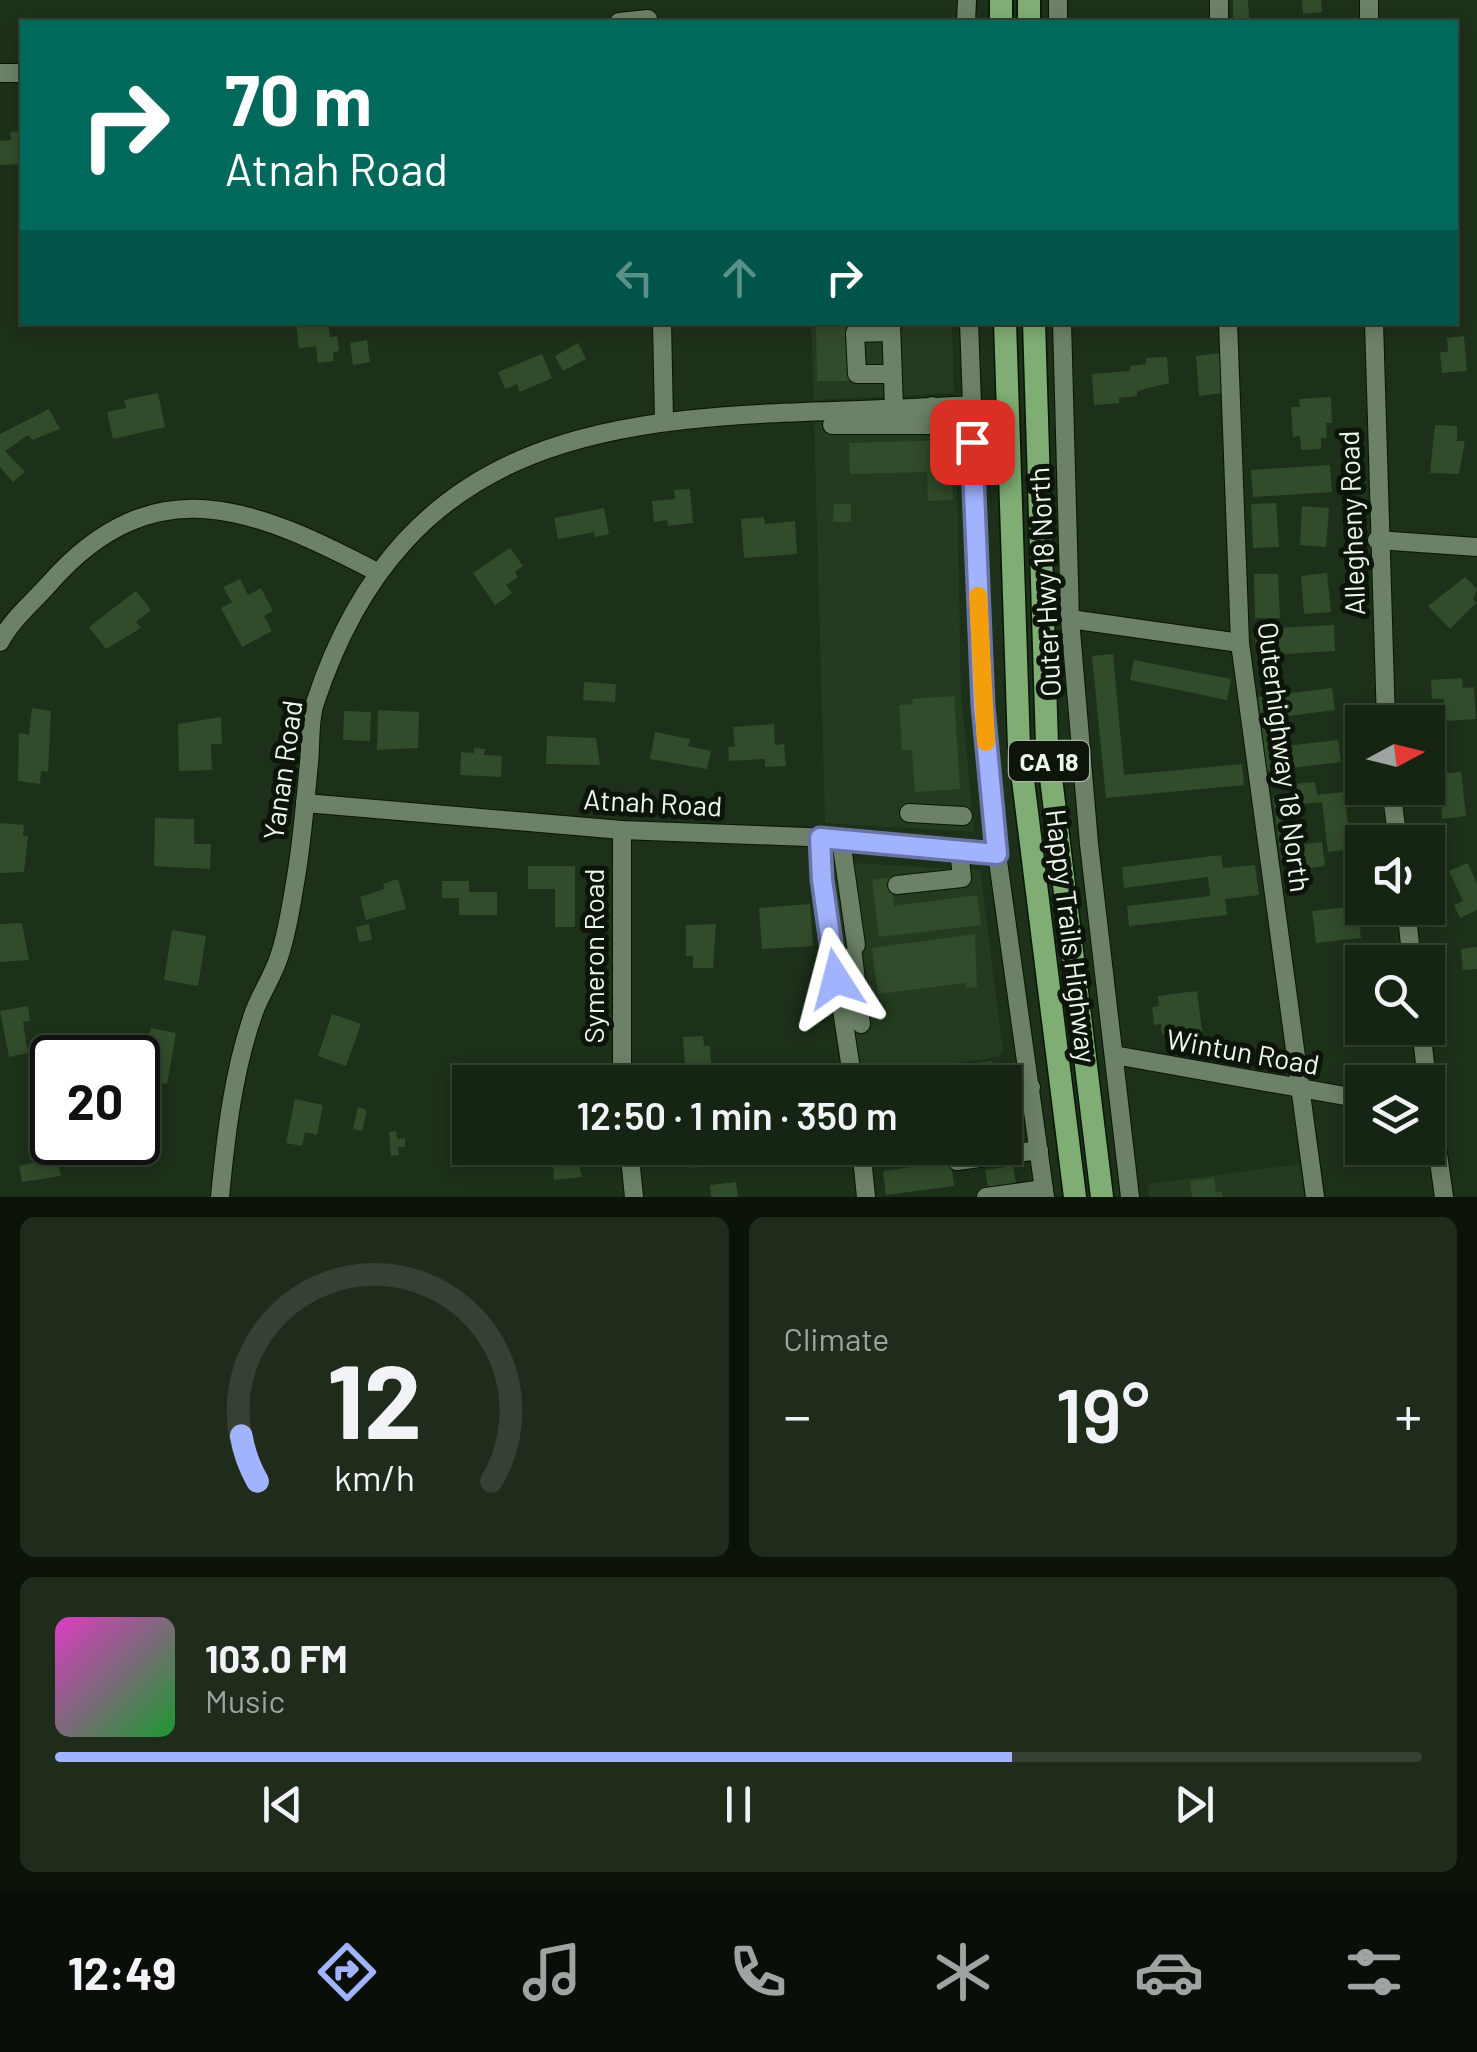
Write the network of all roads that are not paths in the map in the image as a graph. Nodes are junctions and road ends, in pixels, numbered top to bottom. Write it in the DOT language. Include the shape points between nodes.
graph roads {
  1 [pos="662,325"];
  2 [pos="969,325"];
  3 [pos="1005,325"];
  4 [pos="1034,325"];
  5 [pos="1062,325"];
  6 [pos="1228,325"];
  7 [pos="1374,325"];
  8 [pos="891,328"];
  9 [pos="892,374"];
  10 [pos="971,405"];
  11 [pos="932,406"];
  12 [pos="894,408"];
  13 [pos="664,420"];
  14 [pos="832,426"];
  15 [pos="1378,540"];
  16 [pos="1477,547"];
  17 [pos="379,572"];
  18 [pos="1070,619"];
  19 [pos="0,642"];
  20 [pos="1240,643"];
  21 [pos="1385,705"];
  22 [pos="306,803"];
  23 [pos="909,813"];
  24 [pos="963,816"];
  25 [pos="622,830"];
  26 [pos="820,838"];
  27 [pos="842,840"];
  28 [pos="958,850"];
  29 [pos="997,854"];
  30 [pos="898,885"];
  31 [pos="861,1024"];
  32 [pos="1114,1055"];
  33 [pos="622,1065"];
  34 [pos="850,1065"];
  35 [pos="1031,1087"];
  36 [pos="1022,1088"];
  37 [pos="1301,1090"];
  38 [pos="1345,1096"];
  39 [pos="1039,1150"];
  40 [pos="1022,1152"];
  41 [pos="631,1165"];
  42 [pos="863,1165"];
  43 [pos="1439,1165"];
  44 [pos="1045,1193"];
  45 [pos="220,1197"];
  46 [pos="634,1197"];
  47 [pos="866,1197"];
  48 [pos="986,1197"];
  49 [pos="1075,1197"];
  50 [pos="1102,1197"];
  51 [pos="1130,1197"];
  52 [pos="1314,1197"];
  53 [pos="1444,1197"];
  1 -- 13 [label="street"];
  2 -- 10 [label="street"];
  3 -- 49 [label="main road, Happy Trails Highway / CA 18" via="1019,748"];
  4 -- 50 [label="main road, Happy Trails Highway / CA 18" via="1047,746"];
  5 -- 18 [label="street, Outer Hwy 18 North"];
  6 -- 20 [label="street, Outerhighway 18 North"];
  7 -- 15 [label="street, Allegheny Road"];
  8 -- 9 [label="street"];
  8 -- 9 [label="street" via="855,333 857,374"];
  9 -- 12 [label="street"];
  10 -- 11 [label="street, Yanan Road"];
  10 -- 29 [label="street" via="983,706"];
  11 -- 12 [label="street, Yanan Road"];
  11 -- 14 [label="street" via="932,425"];
  12 -- 13 [label="street, Yanan Road"];
  13 -- 17 [label="street, Yanan Road" via="568,440 502,468 442,505"];
  15 -- 16 [label="street"];
  15 -- 21 [label="street, Allegheny Road"];
  17 -- 19 [label="street" via="251,514 182,509 130,520 72,558"];
  17 -- 22 [label="street, Yanan Road" via="314,706"];
  18 -- 20 [label="street"];
  18 -- 32 [label="street, Outer Hwy 18 North"];
  20 -- 37 [label="street, Outerhighway 18 North"];
  22 -- 25 [label="street, Atnah Road"];
  22 -- 45 [label="street, Yanan Road" via="280,957 254,1013 229,1108"];
  23 -- 24 [label="street"];
  25 -- 26 [label="street, Atnah Road"];
  25 -- 33 [label="street, Symeron Road"];
  26 -- 27 [label="street, Atnah Road"];
  26 -- 34 [label="street"];
  27 -- 28 [label="street, Atnah Road"];
  27 -- 31 [label="street"];
  28 -- 29 [label="street, Atnah Road"];
  28 -- 30 [label="street" via="962,878"];
  29 -- 35 [label="street"];
  32 -- 37 [label="street, Wintun Road"];
  32 -- 51 [label="street, Outer Hwy 18 North"];
  35 -- 36 [label="street"];
  35 -- 39 [label="street"];
  37 -- 38 [label="street, Wintun Road"];
  37 -- 52 [label="street, Outerhighway 18 North"];
  39 -- 40 [label="street"];
  39 -- 44 [label="street"];
  41 -- 46 [label="street"];
  42 -- 47 [label="street"];
  43 -- 53 [label="street"];
  44 -- 48 [label="street"];
}
